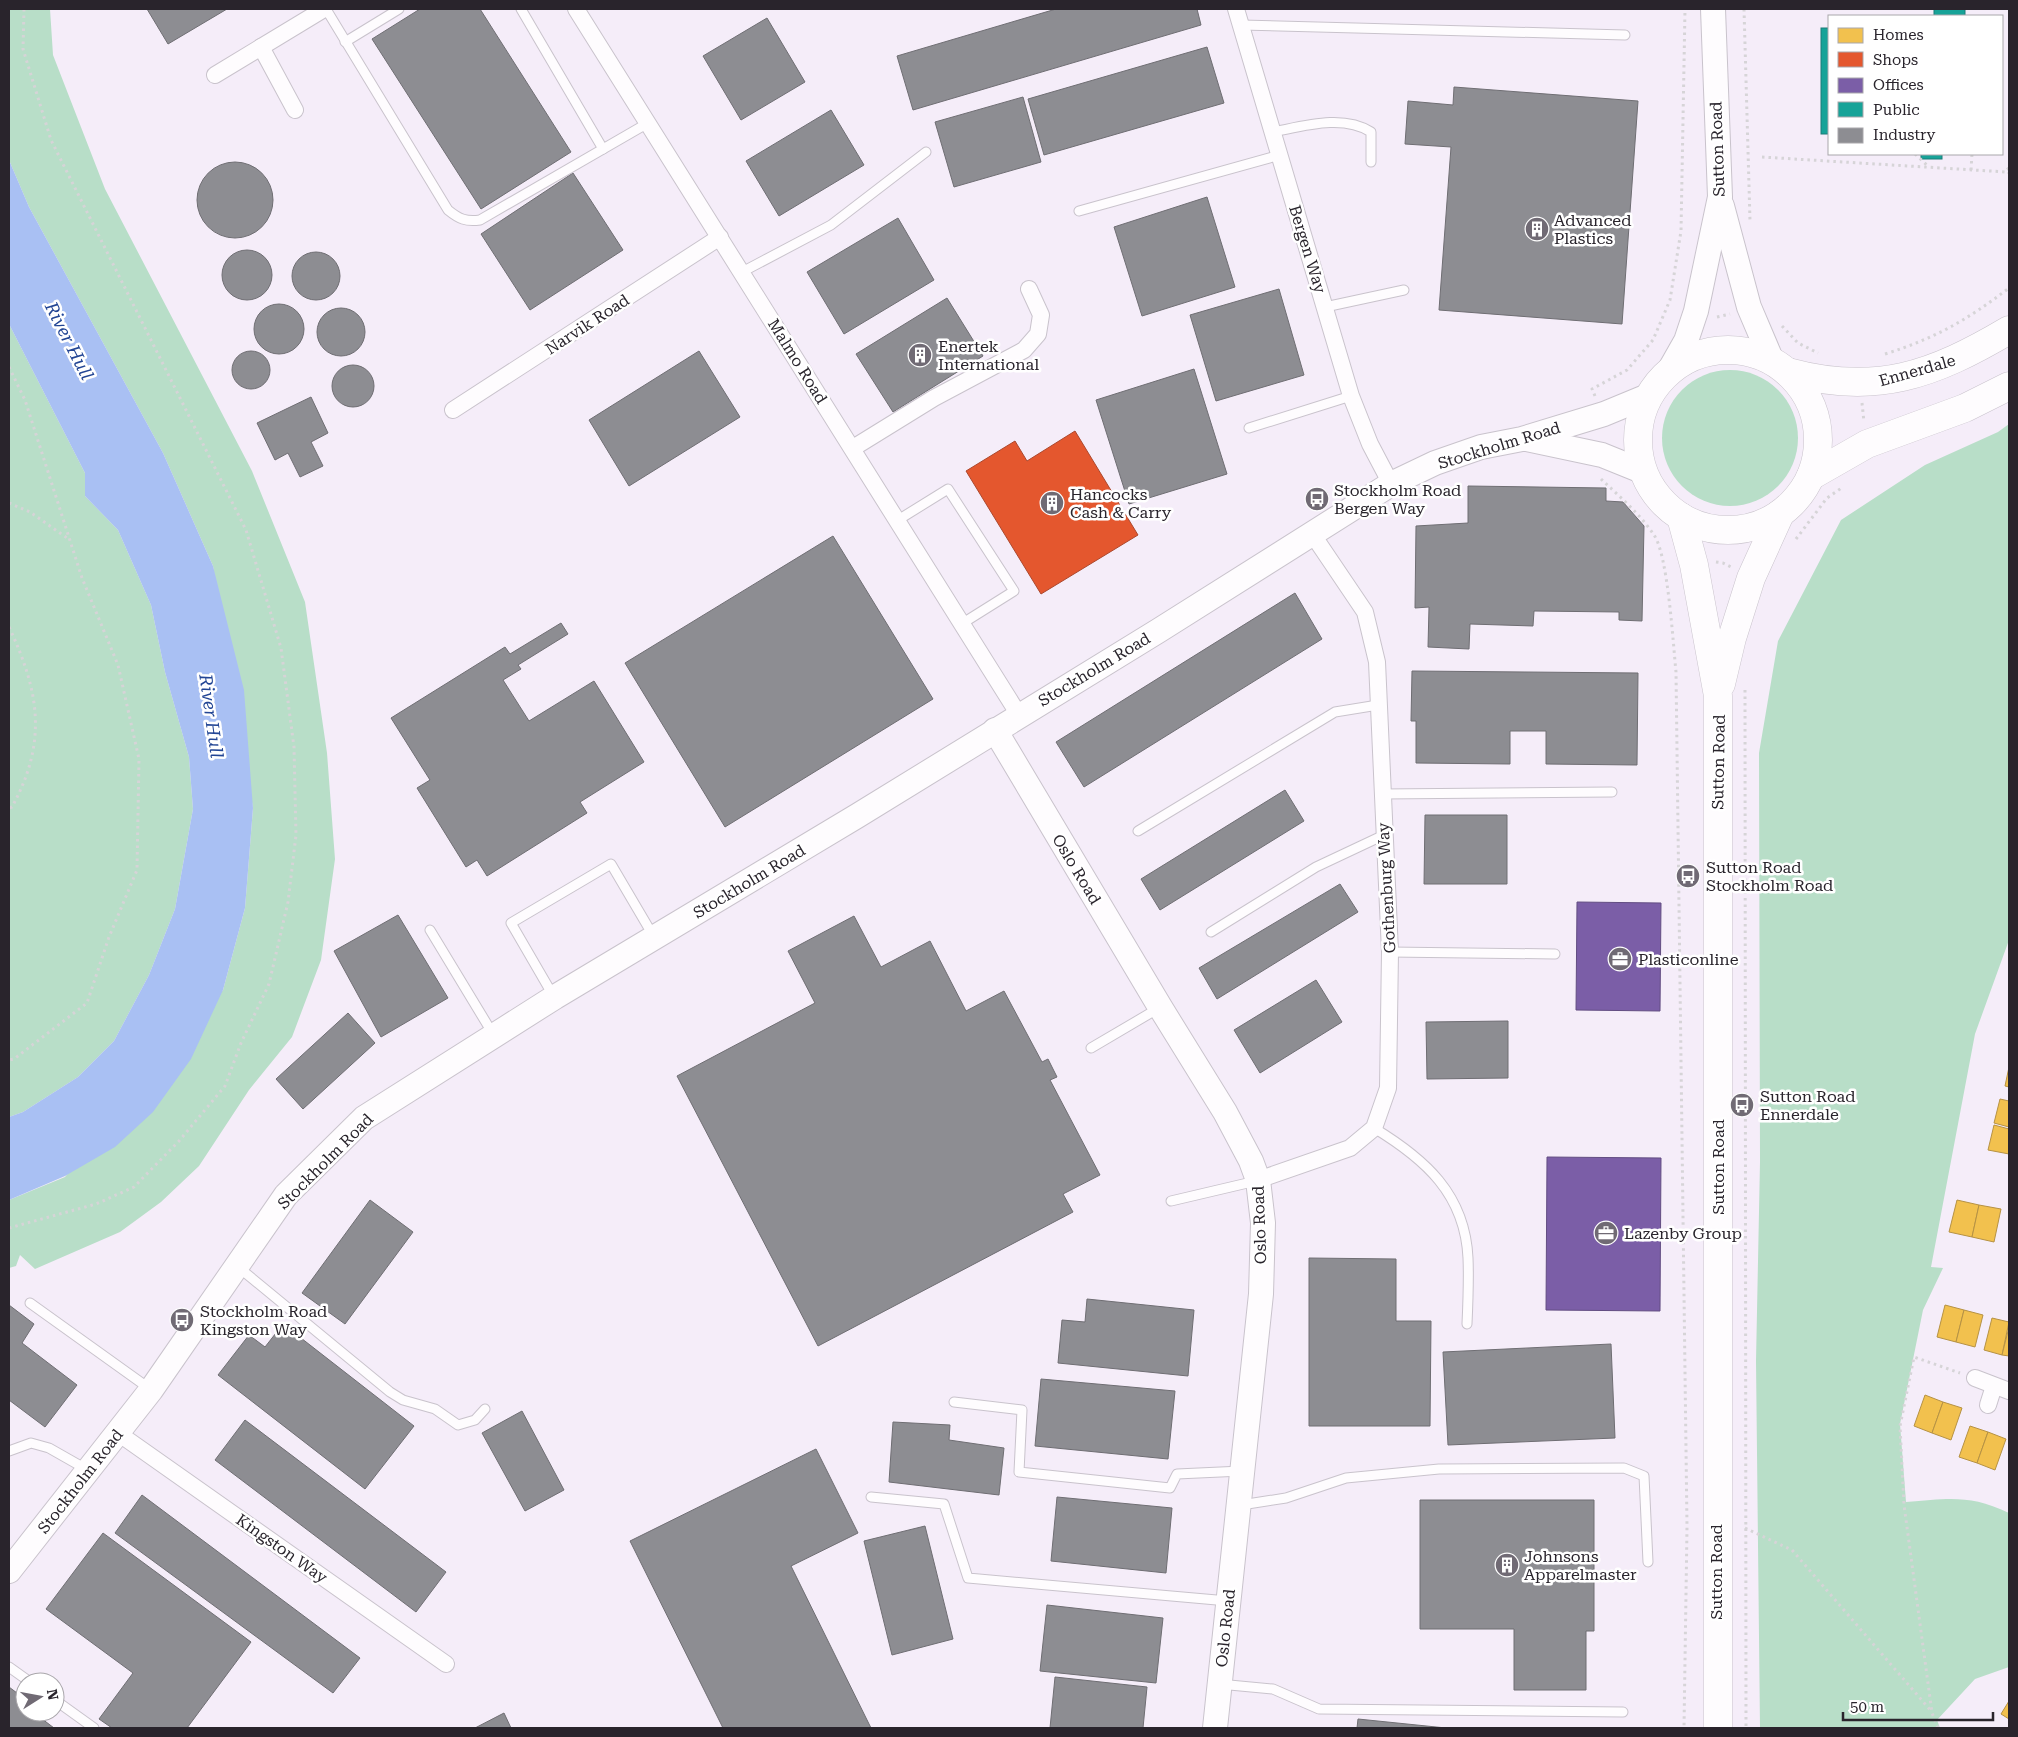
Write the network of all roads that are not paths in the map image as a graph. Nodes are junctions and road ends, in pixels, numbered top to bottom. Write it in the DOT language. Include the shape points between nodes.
graph roads {
  1 [pos="325,9"];
  2 [pos="398,9"];
  3 [pos="521,9"];
  4 [pos="576,9"];
  5 [pos="1713,9"];
  6 [pos="1239,17"];
  7 [pos="1624,35"];
  8 [pos="345,42"];
  9 [pos="261,47"];
  10 [pos="215,75"];
  11 [pos="295,110"];
  12 [pos="648,123"];
  13 [pos="1273,132"];
  14 [pos="603,149"];
  15 [pos="926,152"];
  16 [pos="1280,155"];
  17 [pos="1371,162"];
  18 [pos="1720,197"];
  19 [pos="1079,212"];
  20 [pos="720,237"];
  21 [pos="742,272"];
  22 [pos="1029,289"];
  23 [pos="1404,290"];
  24 [pos="1325,307"];
  25 [pos="2009,330"];
  26 [pos="1780,366"];
  27 [pos="1669,371"];
  28 [pos="2009,386"];
  29 [pos="1650,394"];
  30 [pos="1351,396"];
  31 [pos="453,410"];
  32 [pos="1249,428"];
  33 [pos="1522,439"];
  34 [pos="853,448"];
  35 [pos="1644,472"];
  36 [pos="1811,476"];
  37 [pos="1391,484"];
  38 [pos="1780,514"];
  39 [pos="1681,518"];
  40 [pos="898,520"];
  41 [pos="1313,535"];
  42 [pos="963,623"];
  43 [pos="1718,696"];
  44 [pos="1378,705"];
  45 [pos="1019,715"];
  46 [pos="995,730"];
  47 [pos="1612,792"];
  48 [pos="1382,794"];
  49 [pos="1138,831"];
  50 [pos="1384,835"];
  51 [pos="430,930"];
  52 [pos="1210,932"];
  53 [pos="654,938"];
  54 [pos="1390,952"];
  55 [pos="1555,954"];
  56 [pos="555,997"];
  57 [pos="1160,1007"];
  58 [pos="494,1035"];
  59 [pos="1091,1048"];
  60 [pos="1374,1128"];
  61 [pos="1258,1180"];
  62 [pos="1171,1201"];
  63 [pos="237,1266"];
  64 [pos="30,1303"];
  65 [pos="1468,1324"];
  66 [pos="1975,1378"];
  67 [pos="2001,1389"];
  68 [pos="151,1390"];
  69 [pos="954,1402"];
  70 [pos="1988,1405"];
  71 [pos="485,1409"];
  72 [pos="118,1433"];
  73 [pos="9,1451"];
  74 [pos="89,1470"];
  75 [pos="1242,1471"];
  76 [pos="871,1497"];
  77 [pos="1238,1506"];
  78 [pos="1648,1562"];
  79 [pos="10,1565"];
  80 [pos="1228,1601"];
  81 [pos="446,1664"];
  82 [pos="1219,1684"];
  83 [pos="65,1707"];
  84 [pos="1623,1712"];
  85 [pos="94,1728"];
  86 [pos="1215,1728"];
  87 [pos="1718,1728"];
  1 -- 8 [label="lane"];
  1 -- 9 [label="street"];
  2 -- 8 [label="lane"];
  3 -- 14 [label="lane"];
  4 -- 12 [label="street, Malmo Road"];
  5 -- 18 [label="street, Sutton Road"];
  6 -- 7 [label="lane"];
  6 -- 13 [label="street, Bergen Way"];
  8 -- 14 [label="lane" via="448,210 458,218 480,220"];
  9 -- 10 [label="street"];
  9 -- 11 [label="street"];
  12 -- 14 [label="lane"];
  12 -- 20 [label="street, Malmo Road"];
  13 -- 16 [label="street, Bergen Way"];
  13 -- 17 [label="lane" via="1322,123 1359,124 1371,132"];
  15 -- 21 [label="lane" via="831,225"];
  16 -- 19 [label="lane"];
  16 -- 24 [label="street, Bergen Way"];
  18 -- 26 [label="street" via="1750,307"];
  18 -- 27 [label="street, Sutton Road" via="1696,311 1686,341"];
  20 -- 21 [label="street, Malmo Road"];
  20 -- 31 [label="street, Narvik Road"];
  21 -- 34 [label="street, Malmo Road"];
  22 -- 34 [label="street" via="1041,315 1038,334 1024,350 934,398"];
  23 -- 24 [label="lane"];
  24 -- 30 [label="street, Bergen Way"];
  25 -- 26 [label="highway, Ennerdale" via="1968,355 1899,378 1859,384 1814,379"];
  26 -- 27 [label="highway, Ennerdale" via="1746,351 1719,349 1692,356"];
  26 -- 36 [label="highway" via="1806,394 1817,420 1818,449"];
  27 -- 29 [label="highway, Ennerdale"];
  28 -- 36 [label="highway" via="1965,408 1867,444"];
  29 -- 33 [label="street, Stockholm Road" via="1604,414"];
  29 -- 35 [label="highway, Ennerdale" via="1640,419 1638,437"];
  30 -- 32 [label="lane"];
  30 -- 37 [label="street, Bergen Way" via="1370,444"];
  33 -- 35 [label="street" via="1602,455"];
  33 -- 37 [label="street, Stockholm Road" via="1481,447 1435,463"];
  34 -- 40 [label="street, Malmo Road"];
  35 -- 39 [label="highway, Ennerdale" via="1658,498"];
  36 -- 38 [label="highway" via="1798,497"];
  37 -- 41 [label="street, Stockholm Road"];
  38 -- 39 [label="highway, Ennerdale" via="1757,526 1731,531 1705,528"];
  38 -- 43 [label="highway" via="1752,578 1732,638"];
  39 -- 43 [label="highway" via="1694,565"];
  40 -- 42 [label="street, Malmo Road"];
  40 -- 42 [label="lane" via="948,489 1014,591"];
  41 -- 44 [label="street, Gothenburg Way" via="1365,612 1377,662"];
  41 -- 45 [label="street, Stockholm Road"];
  42 -- 45 [label="street, Malmo Road"];
  43 -- 87 [label="highway, Sutton Road"];
  44 -- 48 [label="street, Gothenburg Way"];
  44 -- 49 [label="lane" via="1335,712"];
  45 -- 46 [label="street, Stockholm Road"];
  46 -- 53 [label="street, Stockholm Road"];
  46 -- 57 [label="street, Oslo Road"];
  47 -- 48 [label="lane"];
  48 -- 50 [label="street, Gothenburg Way"];
  50 -- 52 [label="lane" via="1316,867"];
  50 -- 54 [label="street, Gothenburg Way"];
  51 -- 58 [label="lane"];
  53 -- 56 [label="street, Stockholm Road"];
  53 -- 56 [label="lane" via="611,864 510,923"];
  54 -- 55 [label="lane"];
  54 -- 60 [label="street, Gothenburg Way" via="1388,1088"];
  56 -- 58 [label="street, Stockholm Road"];
  57 -- 59 [label="lane"];
  57 -- 61 [label="street, Oslo Road" via="1225,1112"];
  58 -- 63 [label="street, Stockholm Road" via="364,1118 286,1195"];
  60 -- 61 [label="street" via="1350,1148"];
  60 -- 65 [label="lane" via="1426,1164 1452,1199 1463,1230 1468,1258"];
  61 -- 62 [label="lane"];
  61 -- 75 [label="street, Oslo Road" via="1262,1222 1261,1294"];
  63 -- 68 [label="street, Stockholm Road"];
  63 -- 71 [label="lane" via="403,1400 436,1410 458,1425 475,1420"];
  64 -- 68 [label="lane"];
  66 -- 67 [label="street"];
  67 -- 70 [label="street"];
  68 -- 72 [label="street, Stockholm Road"];
  69 -- 75 [label="lane" via="1022,1410 1019,1472 1170,1488 1177,1474"];
  72 -- 74 [label="street, Stockholm Road"];
  72 -- 81 [label="street, Kingston Way"];
  73 -- 74 [label="lane" via="31,1443 49,1448"];
  74 -- 79 [label="street, Stockholm Road"];
  75 -- 77 [label="street, Oslo Road"];
  76 -- 80 [label="lane" via="944,1504 968,1578"];
  77 -- 78 [label="lane" via="1286,1498 1346,1478 1439,1468 1624,1468 1644,1476"];
  77 -- 80 [label="street, Oslo Road"];
  80 -- 82 [label="street, Oslo Road"];
  82 -- 84 [label="lane" via="1273,1689 1320,1709"];
  82 -- 86 [label="street, Oslo Road"];
  83 -- 85 [label="lane"];
}
